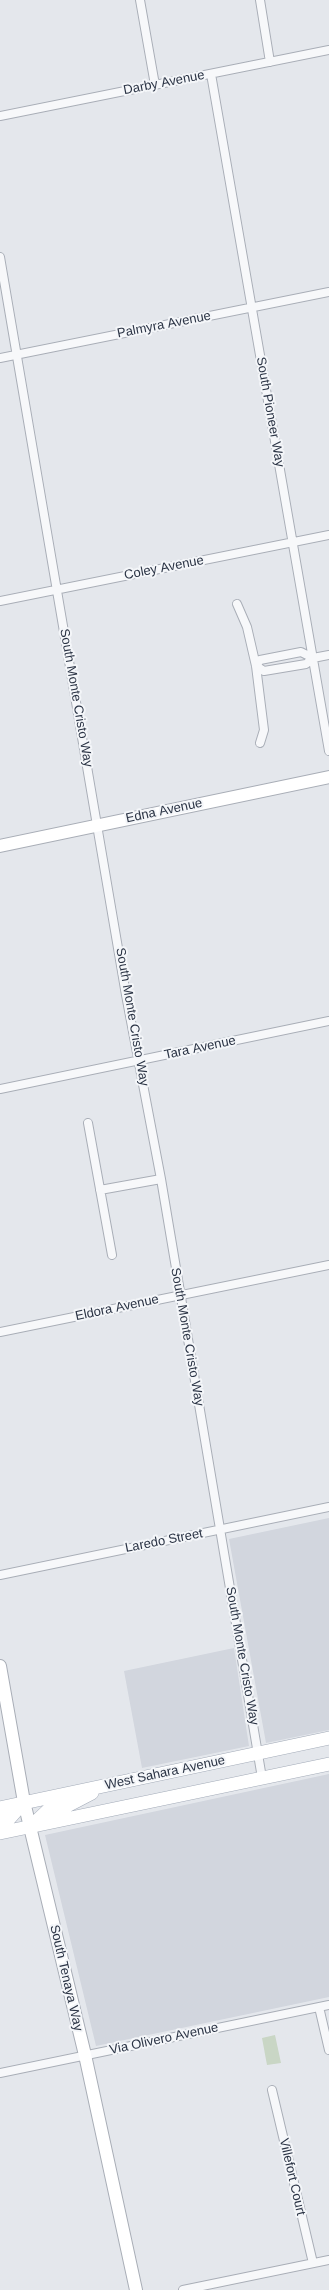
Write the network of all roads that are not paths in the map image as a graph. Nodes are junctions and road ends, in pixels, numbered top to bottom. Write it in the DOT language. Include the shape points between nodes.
graph roads {
  1 [pos="140,0"];
  2 [pos="260,0"];
  3 [pos="329,50"];
  4 [pos="270,62"];
  5 [pos="211,74"];
  6 [pos="154,85"];
  7 [pos="0,116"];
  8 [pos="0,257"];
  9 [pos="329,292"];
  10 [pos="252,307"];
  11 [pos="17,355"];
  12 [pos="0,358"];
  13 [pos="329,535"];
  14 [pos="293,542"];
  15 [pos="57,589"];
  16 [pos="0,601"];
  17 [pos="237,604"];
  18 [pos="329,654"];
  19 [pos="313,658"];
  20 [pos="256,666"];
  21 [pos="260,743"];
  22 [pos="329,751"];
  23 [pos="329,778"];
  24 [pos="98,825"];
  25 [pos="0,846"];
  26 [pos="329,1021"];
  27 [pos="140,1060"];
  28 [pos="0,1089"];
  29 [pos="88,1124"];
  30 [pos="161,1179"];
  31 [pos="100,1190"];
  32 [pos="112,1255"];
  33 [pos="329,1265"];
  34 [pos="179,1295"];
  35 [pos="0,1332"];
  36 [pos="329,1507"];
  37 [pos="220,1530"];
  38 [pos="0,1575"];
  39 [pos="0,1666"];
  40 [pos="329,1738"];
  41 [pos="258,1753"];
  42 [pos="329,1764"];
  43 [pos="262,1778"];
  44 [pos="106,1785"];
  45 [pos="24,1802"];
  46 [pos="0,1808"];
  47 [pos="0,1821"];
  48 [pos="30,1827"];
  49 [pos="0,1833"];
  50 [pos="329,2005"];
  51 [pos="319,2007"];
  52 [pos="329,2050"];
  53 [pos="85,2055"];
  54 [pos="0,2073"];
  55 [pos="272,2090"];
  56 [pos="329,2260"];
  57 [pos="313,2263"];
  58 [pos="136,2290"];
  59 [pos="183,2290"];
  1 -- 6 [label="street"];
  2 -- 4 [label="street"];
  3 -- 4 [label="street, Darby Avenue"];
  4 -- 5 [label="street, Darby Avenue"];
  5 -- 6 [label="street, Darby Avenue"];
  5 -- 10 [label="street, South Pioneer Way"];
  6 -- 7 [label="street, Darby Avenue"];
  8 -- 11 [label="street, South Monte Cristo Way"];
  9 -- 10 [label="street, Palmyra Avenue"];
  10 -- 11 [label="street, Palmyra Avenue"];
  10 -- 14 [label="street, South Pioneer Way"];
  11 -- 12 [label="street, Palmyra Avenue"];
  11 -- 15 [label="street, South Monte Cristo Way"];
  13 -- 14 [label="street, Coley Avenue"];
  14 -- 15 [label="street, Coley Avenue"];
  14 -- 19 [label="street, South Pioneer Way"];
  15 -- 16 [label="street, Coley Avenue"];
  15 -- 24 [label="street, South Monte Cristo Way"];
  17 -- 20 [label="street" via="247,627"];
  18 -- 19 [label="street"];
  19 -- 20 [label="street" via="306,664 264,671"];
  19 -- 20 [label="street" via="301,652 260,660"];
  19 -- 22 [label="street, South Pioneer Way"];
  20 -- 21 [label="street" via="264,730"];
  23 -- 24 [label="street, Edna Avenue"];
  24 -- 25 [label="street, Edna Avenue"];
  24 -- 27 [label="street, South Monte Cristo Way"];
  26 -- 27 [label="street, Tara Avenue"];
  27 -- 28 [label="street, Tara Avenue"];
  27 -- 30 [label="street, South Monte Cristo Way"];
  29 -- 31 [label="street"];
  30 -- 31 [label="street"];
  30 -- 34 [label="street, South Monte Cristo Way"];
  31 -- 32 [label="street"];
  33 -- 34 [label="street, Eldora Avenue"];
  34 -- 35 [label="street, Eldora Avenue"];
  34 -- 37 [label="street, South Monte Cristo Way"];
  36 -- 37 [label="street, Laredo Street"];
  37 -- 38 [label="street, Laredo Street"];
  37 -- 41 [label="street, South Monte Cristo Way"];
  39 -- 45 [label="street, South Tenaya Way"];
  40 -- 41 [label="main road, West Sahara Avenue"];
  41 -- 43 [label="street, South Monte Cristo Way"];
  41 -- 44 [label="main road, West Sahara Avenue"];
  42 -- 43 [label="main road, West Sahara Avenue"];
  43 -- 48 [label="main road, West Sahara Avenue"];
  44 -- 45 [label="main road, West Sahara Avenue"];
  44 -- 48 [label="main road" via="67,1806 46,1811"];
  45 -- 46 [label="main road, West Sahara Avenue"];
  45 -- 47 [label="main road" via="10,1818"];
  45 -- 48 [label="street, South Tenaya Way"];
  48 -- 49 [label="main road, West Sahara Avenue"];
  48 -- 53 [label="street, South Tenaya Way"];
  50 -- 51 [label="street, Via Olivero Avenue"];
  51 -- 52 [label="street"];
  51 -- 53 [label="street, Via Olivero Avenue"];
  53 -- 54 [label="street, Via Olivero Avenue"];
  53 -- 58 [label="street, South Tenaya Way"];
  55 -- 57 [label="street, Villefort Court"];
  56 -- 57 [label="street"];
  57 -- 59 [label="street"];
}
